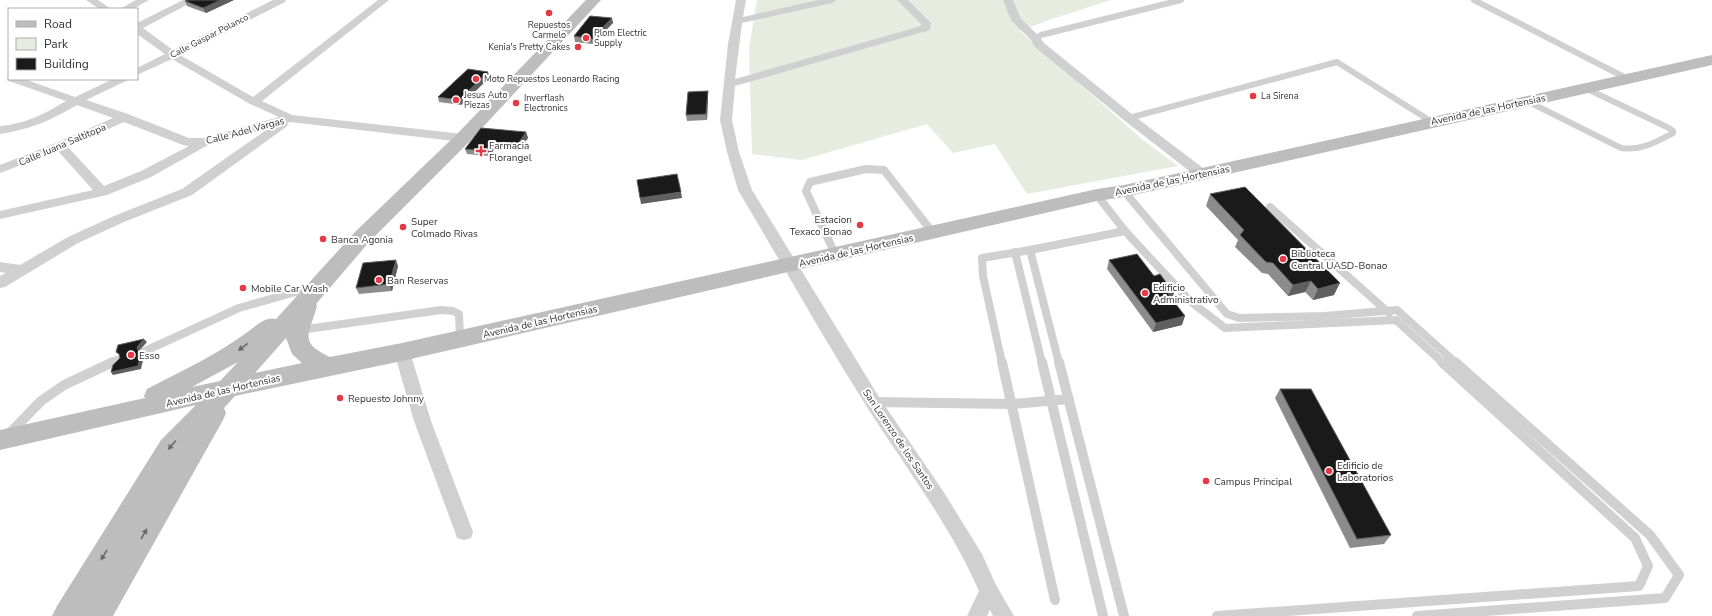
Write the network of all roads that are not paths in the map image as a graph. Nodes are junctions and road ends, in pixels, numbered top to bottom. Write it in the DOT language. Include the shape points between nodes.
graph roads {
  1 [pos="91,0"];
  2 [pos="144,0"];
  3 [pos="191,0"];
  4 [pos="281,0"];
  5 [pos="384,0"];
  6 [pos="594,0"];
  7 [pos="741,0"];
  8 [pos="832,0"];
  9 [pos="902,0"];
  10 [pos="1008,0"];
  11 [pos="1181,0"];
  12 [pos="1474,0"];
  13 [pos="104,8"];
  14 [pos="127,8"];
  15 [pos="737,21"];
  16 [pos="138,27"];
  17 [pos="138,29"];
  18 [pos="1036,39"];
  19 [pos="174,55"];
  20 [pos="1712,60"];
  21 [pos="138,72"];
  22 [pos="1628,78"];
  23 [pos="17,80"];
  24 [pos="120,80"];
  25 [pos="730,84"];
  26 [pos="1585,88"];
  27 [pos="75,101"];
  28 [pos="1527,101"];
  29 [pos="254,102"];
  30 [pos="124,118"];
  31 [pos="290,118"];
  32 [pos="1129,118"];
  33 [pos="1432,122"];
  34 [pos="0,130"];
  35 [pos="463,138"];
  36 [pos="205,142"];
  37 [pos="60,146"];
  38 [pos="0,170"];
  39 [pos="1202,174"];
  40 [pos="1124,191"];
  41 [pos="102,192"];
  42 [pos="1097,195"];
  43 [pos="1270,207"];
  44 [pos="0,215"];
  45 [pos="1125,231"];
  46 [pos="933,233"];
  47 [pos="1030,250"];
  48 [pos="1015,252"];
  49 [pos="836,254"];
  50 [pos="790,264"];
  51 [pos="0,267"];
  52 [pos="21,270"];
  53 [pos="0,283"];
  54 [pos="315,292"];
  55 [pos="1386,311"];
  56 [pos="1396,320"];
  57 [pos="299,330"];
  58 [pos="460,339"];
  59 [pos="145,351"];
  60 [pos="402,352"];
  61 [pos="117,360"];
  62 [pos="327,366"];
  63 [pos="229,387"];
  64 [pos="1069,399"];
  65 [pos="1051,401"];
  66 [pos="873,402"];
  67 [pos="1012,404"];
  68 [pos="108,416"];
  69 [pos="2,440"];
  70 [pos="464,532"];
  71 [pos="989,591"];
  72 [pos="1055,600"];
  73 [pos="67,616"];
  74 [pos="97,616"];
  75 [pos="977,616"];
  76 [pos="1004,616"];
  77 [pos="1103,616"];
  78 [pos="1124,616"];
  79 [pos="1217,616"];
  80 [pos="1417,616"];
  1 -- 13 [label="street"];
  2 -- 14 [label="street"];
  3 -- 16 [label="street"];
  4 -- 19 [label="street, Calle Gaspar Polanco"];
  5 -- 29 [label="street"];
  6 -- 35 [label="main road"];
  7 -- 15 [label="street, San Lorenzo de los Santos"];
  8 -- 15 [label="street"];
  9 -- 25 [label="street" via="926,23 926,28"];
  10 -- 18 [label="street" via="1016,20"];
  11 -- 18 [label="lane" via="1040,35"];
  12 -- 22 [label="lane"];
  15 -- 25 [label="street, San Lorenzo de los Santos"];
  17 -- 19 [label="street"];
  18 -- 32 [label="street" via="1039,45"];
  19 -- 21 [label="street, Calle Gaspar Polanco"];
  19 -- 29 [label="street"];
  20 -- 22 [label="main road, Avenida de las Hortensias"];
  22 -- 26 [label="main road, Avenida de las Hortensias"];
  23 -- 27 [label="street, Calle Adel Vargas"];
  24 -- 27 [label="street"];
  25 -- 50 [label="street, San Lorenzo de los Santos" via="726,120 745,190"];
  26 -- 28 [label="main road, Avenida de las Hortensias"];
  26 -- 28 [label="lane" via="1669,128 1673,133 1638,150 1626,149"];
  27 -- 30 [label="street, Calle Adel Vargas"];
  27 -- 34 [label="street" via="44,119 22,127"];
  28 -- 33 [label="main road, Avenida de las Hortensias"];
  29 -- 31 [label="street"];
  30 -- 36 [label="street, Calle Adel Vargas" via="187,142"];
  30 -- 37 [label="street, Calle Juana Saltitopa"];
  31 -- 35 [label="street, Calle Adel Vargas"];
  31 -- 36 [label="street, Calle Adel Vargas"];
  31 -- 52 [label="street" via="187,192 74,240"];
  32 -- 33 [label="lane" via="1337,62"];
  32 -- 39 [label="street"];
  33 -- 39 [label="main road, Avenida de las Hortensias"];
  35 -- 54 [label="main road" via="363,236"];
  36 -- 41 [label="street" via="146,174"];
  37 -- 38 [label="street, Calle Juana Saltitopa"];
  37 -- 41 [label="street"];
  39 -- 40 [label="main road, Avenida de las Hortensias"];
  40 -- 42 [label="main road, Avenida de las Hortensias"];
  40 -- 55 [label="lane" via="1227,314 1240,318 1324,316"];
  41 -- 44 [label="street"];
  42 -- 45 [label="lane"];
  42 -- 46 [label="main road, Avenida de las Hortensias"];
  43 -- 55 [label="lane"];
  45 -- 47 [label="lane"];
  45 -- 56 [label="lane" via="1190,301 1225,328"];
  46 -- 49 [label="main road, Avenida de las Hortensias"];
  46 -- 49 [label="lane" via="884,170 866,168 810,182 806,191"];
  47 -- 48 [label="lane"];
  47 -- 64 [label="lane"];
  48 -- 65 [label="lane"];
  48 -- 67 [label="lane" via="982,258 983,276"];
  49 -- 50 [label="main road, Avenida de las Hortensias"];
  50 -- 58 [label="main road, Avenida de las Hortensias"];
  50 -- 66 [label="street, San Lorenzo de los Santos"];
  51 -- 52 [label="street"];
  52 -- 53 [label="street"];
  54 -- 57 [label="main road"];
  54 -- 59 [label="lane" via="239,308"];
  54 -- 63 [label="main road"];
  54 -- 68 [label="main road, one-way" via="238,351 166,392"];
  55 -- 56 [label="lane"];
  55 -- 80 [label="lane" via="1398,310 1650,535 1679,575 1665,598"];
  56 -- 79 [label="lane" via="1635,538 1648,566 1639,586"];
  57 -- 58 [label="lane" via="441,310 459,314"];
  57 -- 62 [label="main road" via="297,338 302,352"];
  58 -- 60 [label="main road, Avenida de las Hortensias"];
  60 -- 62 [label="main road, Avenida de las Hortensias"];
  60 -- 70 [label="street" via="412,393 430,446"];
  61 -- 69 [label="lane" via="64,385 41,401"];
  62 -- 63 [label="main road, Avenida de las Hortensias"];
  63 -- 68 [label="main road, Avenida de las Hortensias"];
  63 -- 73 [label="main road, one-way" via="170,447"];
  74 -- 63 [label="main road, one-way"];
  64 -- 65 [label="lane"];
  64 -- 78 [label="lane"];
  65 -- 67 [label="lane"];
  65 -- 77 [label="lane"];
  66 -- 67 [label="lane"];
  66 -- 71 [label="street, San Lorenzo de los Santos" via="937,496 975,560"];
  67 -- 72 [label="lane"];
  68 -- 69 [label="main road, Avenida de las Hortensias"];
  71 -- 75 [label="street"];
  71 -- 76 [label="street, San Lorenzo de los Santos"];
}
